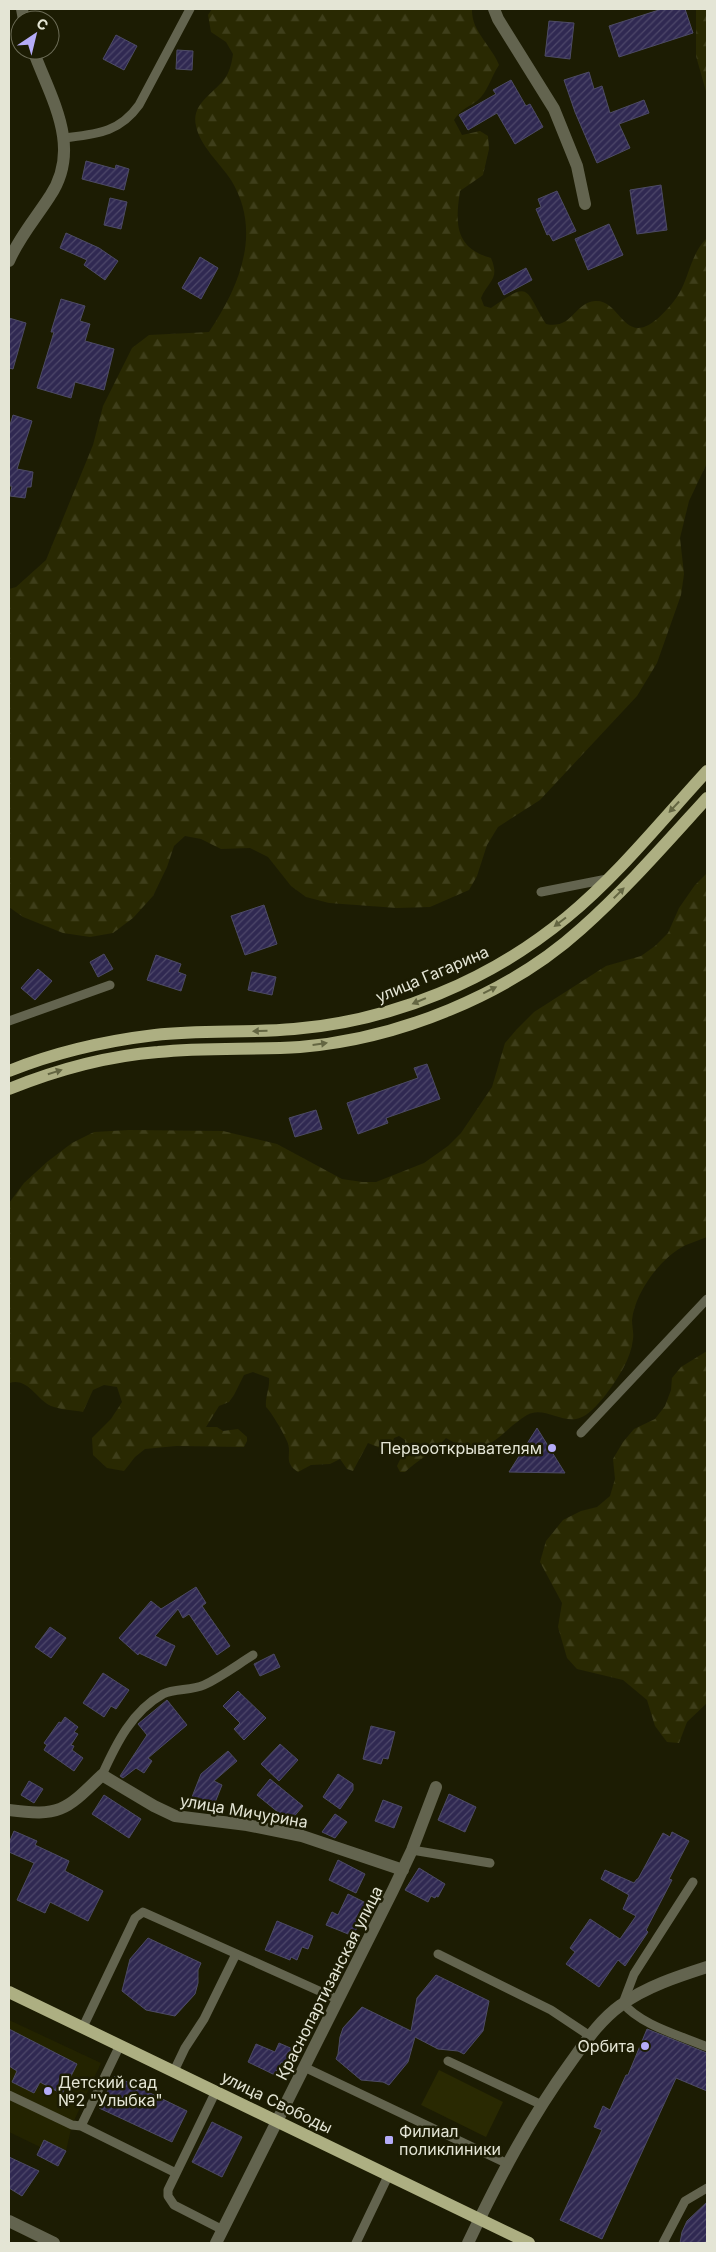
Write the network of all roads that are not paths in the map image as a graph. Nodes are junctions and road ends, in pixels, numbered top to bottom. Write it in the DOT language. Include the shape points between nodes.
graph roads {
  1 [pos="190,9"];
  2 [pos="494,9"];
  3 [pos="37,60"];
  4 [pos="64,138"];
  5 [pos="585,204"];
  6 [pos="9,261"];
  7 [pos="707,771"];
  8 [pos="707,798"];
  9 [pos="607,879"];
  10 [pos="541,892"];
  11 [pos="110,985"];
  12 [pos="9,1021"];
  13 [pos="9,1071"];
  14 [pos="9,1089"];
  15 [pos="707,1300"];
  16 [pos="581,1434"];
  17 [pos="253,1655"];
  18 [pos="102,1775"];
  19 [pos="436,1787"];
  20 [pos="9,1810"];
  21 [pos="412,1850"];
  22 [pos="490,1863"];
  23 [pos="403,1870"];
  24 [pos="692,1882"];
  25 [pos="236,1954"];
  26 [pos="438,1954"];
  27 [pos="707,1967"];
  28 [pos="9,1992"];
  29 [pos="337,1999"];
  30 [pos="623,2003"];
  31 [pos="83,2027"];
  32 [pos="590,2036"];
  33 [pos="120,2045"];
  34 [pos="707,2047"];
  35 [pos="448,2061"];
  36 [pos="304,2067"];
  37 [pos="174,2071"];
  38 [pos="216,2091"];
  39 [pos="9,2096"];
  40 [pos="542,2105"];
  41 [pos="278,2121"];
  42 [pos="81,2126"];
  43 [pos="508,2164"];
  44 [pos="176,2173"];
  45 [pos="389,2174"];
  46 [pos="707,2188"];
  47 [pos="480,2219"];
  48 [pos="9,2221"];
  49 [pos="222,2230"];
  50 [pos="49,2242"];
  51 [pos="216,2243"];
  52 [pos="356,2243"];
  53 [pos="468,2243"];
  54 [pos="530,2243"];
  55 [pos="664,2243"];
  1 -- 4 [label="lane" via="130,117 107,131"];
  2 -- 5 [label="street" via="554,109 577,166"];
  3 -- 4 [label="street" via="60,117"];
  4 -- 6 [label="street" via="65,158 61,175"];
  7 -- 9 [label="main road, улица Гагарина, one-way"];
  14 -- 8 [label="main road, one-way" via="52,1073 118,1057 158,1052 302,1046 359,1038 418,1022 509,980 548,955 620,892"];
  9 -- 10 [label="lane"];
  9 -- 13 [label="main road, улица Гагарина, one-way" via="568,917 498,965 382,1014 295,1029 156,1035 114,1041 53,1055"];
  11 -- 12 [label="lane"];
  15 -- 16 [label="lane"];
  17 -- 18 [label="lane" via="205,1685 162,1695 128,1725"];
  18 -- 20 [label="street" via="75,1802 60,1811"];
  18 -- 23 [label="street, улица Мичурина" via="174,1816 302,1836"];
  19 -- 21 [label="street, Краснопартизанская улица"];
  21 -- 22 [label="lane"];
  21 -- 23 [label="street, Краснопартизанская улица"];
  23 -- 29 [label="street, Краснопартизанская улица"];
  24 -- 30 [label="lane" via="634,1974"];
  25 -- 29 [label="lane"];
  25 -- 31 [label="lane" via="144,1912 135,1918"];
  25 -- 37 [label="lane"];
  26 -- 32 [label="lane" via="551,2010"];
  27 -- 30 [label="street"];
  28 -- 31 [label="main road, улица Свободы"];
  29 -- 36 [label="street, Краснопартизанская улица"];
  30 -- 32 [label="street"];
  30 -- 34 [label="lane" via="629,2012 641,2019"];
  31 -- 33 [label="main road, улица Свободы"];
  32 -- 40 [label="street"];
  33 -- 37 [label="main road, улица Свободы"];
  33 -- 42 [label="lane"];
  35 -- 40 [label="lane"];
  36 -- 41 [label="street, Краснопартизанская улица"];
  36 -- 43 [label="lane"];
  37 -- 38 [label="main road, улица Свободы"];
  38 -- 41 [label="main road, улица Свободы"];
  38 -- 44 [label="lane"];
  39 -- 42 [label="lane" via="72,2125"];
  40 -- 43 [label="street"];
  41 -- 45 [label="main road, улица Свободы"];
  41 -- 49 [label="street, Краснопартизанская улица"];
  42 -- 44 [label="lane"];
  43 -- 47 [label="street"];
  44 -- 49 [label="lane" via="168,2190 174,2205"];
  45 -- 47 [label="main road, улица Свободы"];
  45 -- 52 [label="lane"];
  46 -- 55 [label="lane" via="685,2201"];
  47 -- 53 [label="street"];
  47 -- 54 [label="main road, улица Свободы"];
  48 -- 50 [label="street"];
  49 -- 51 [label="street, Краснопартизанская улица"];
}
